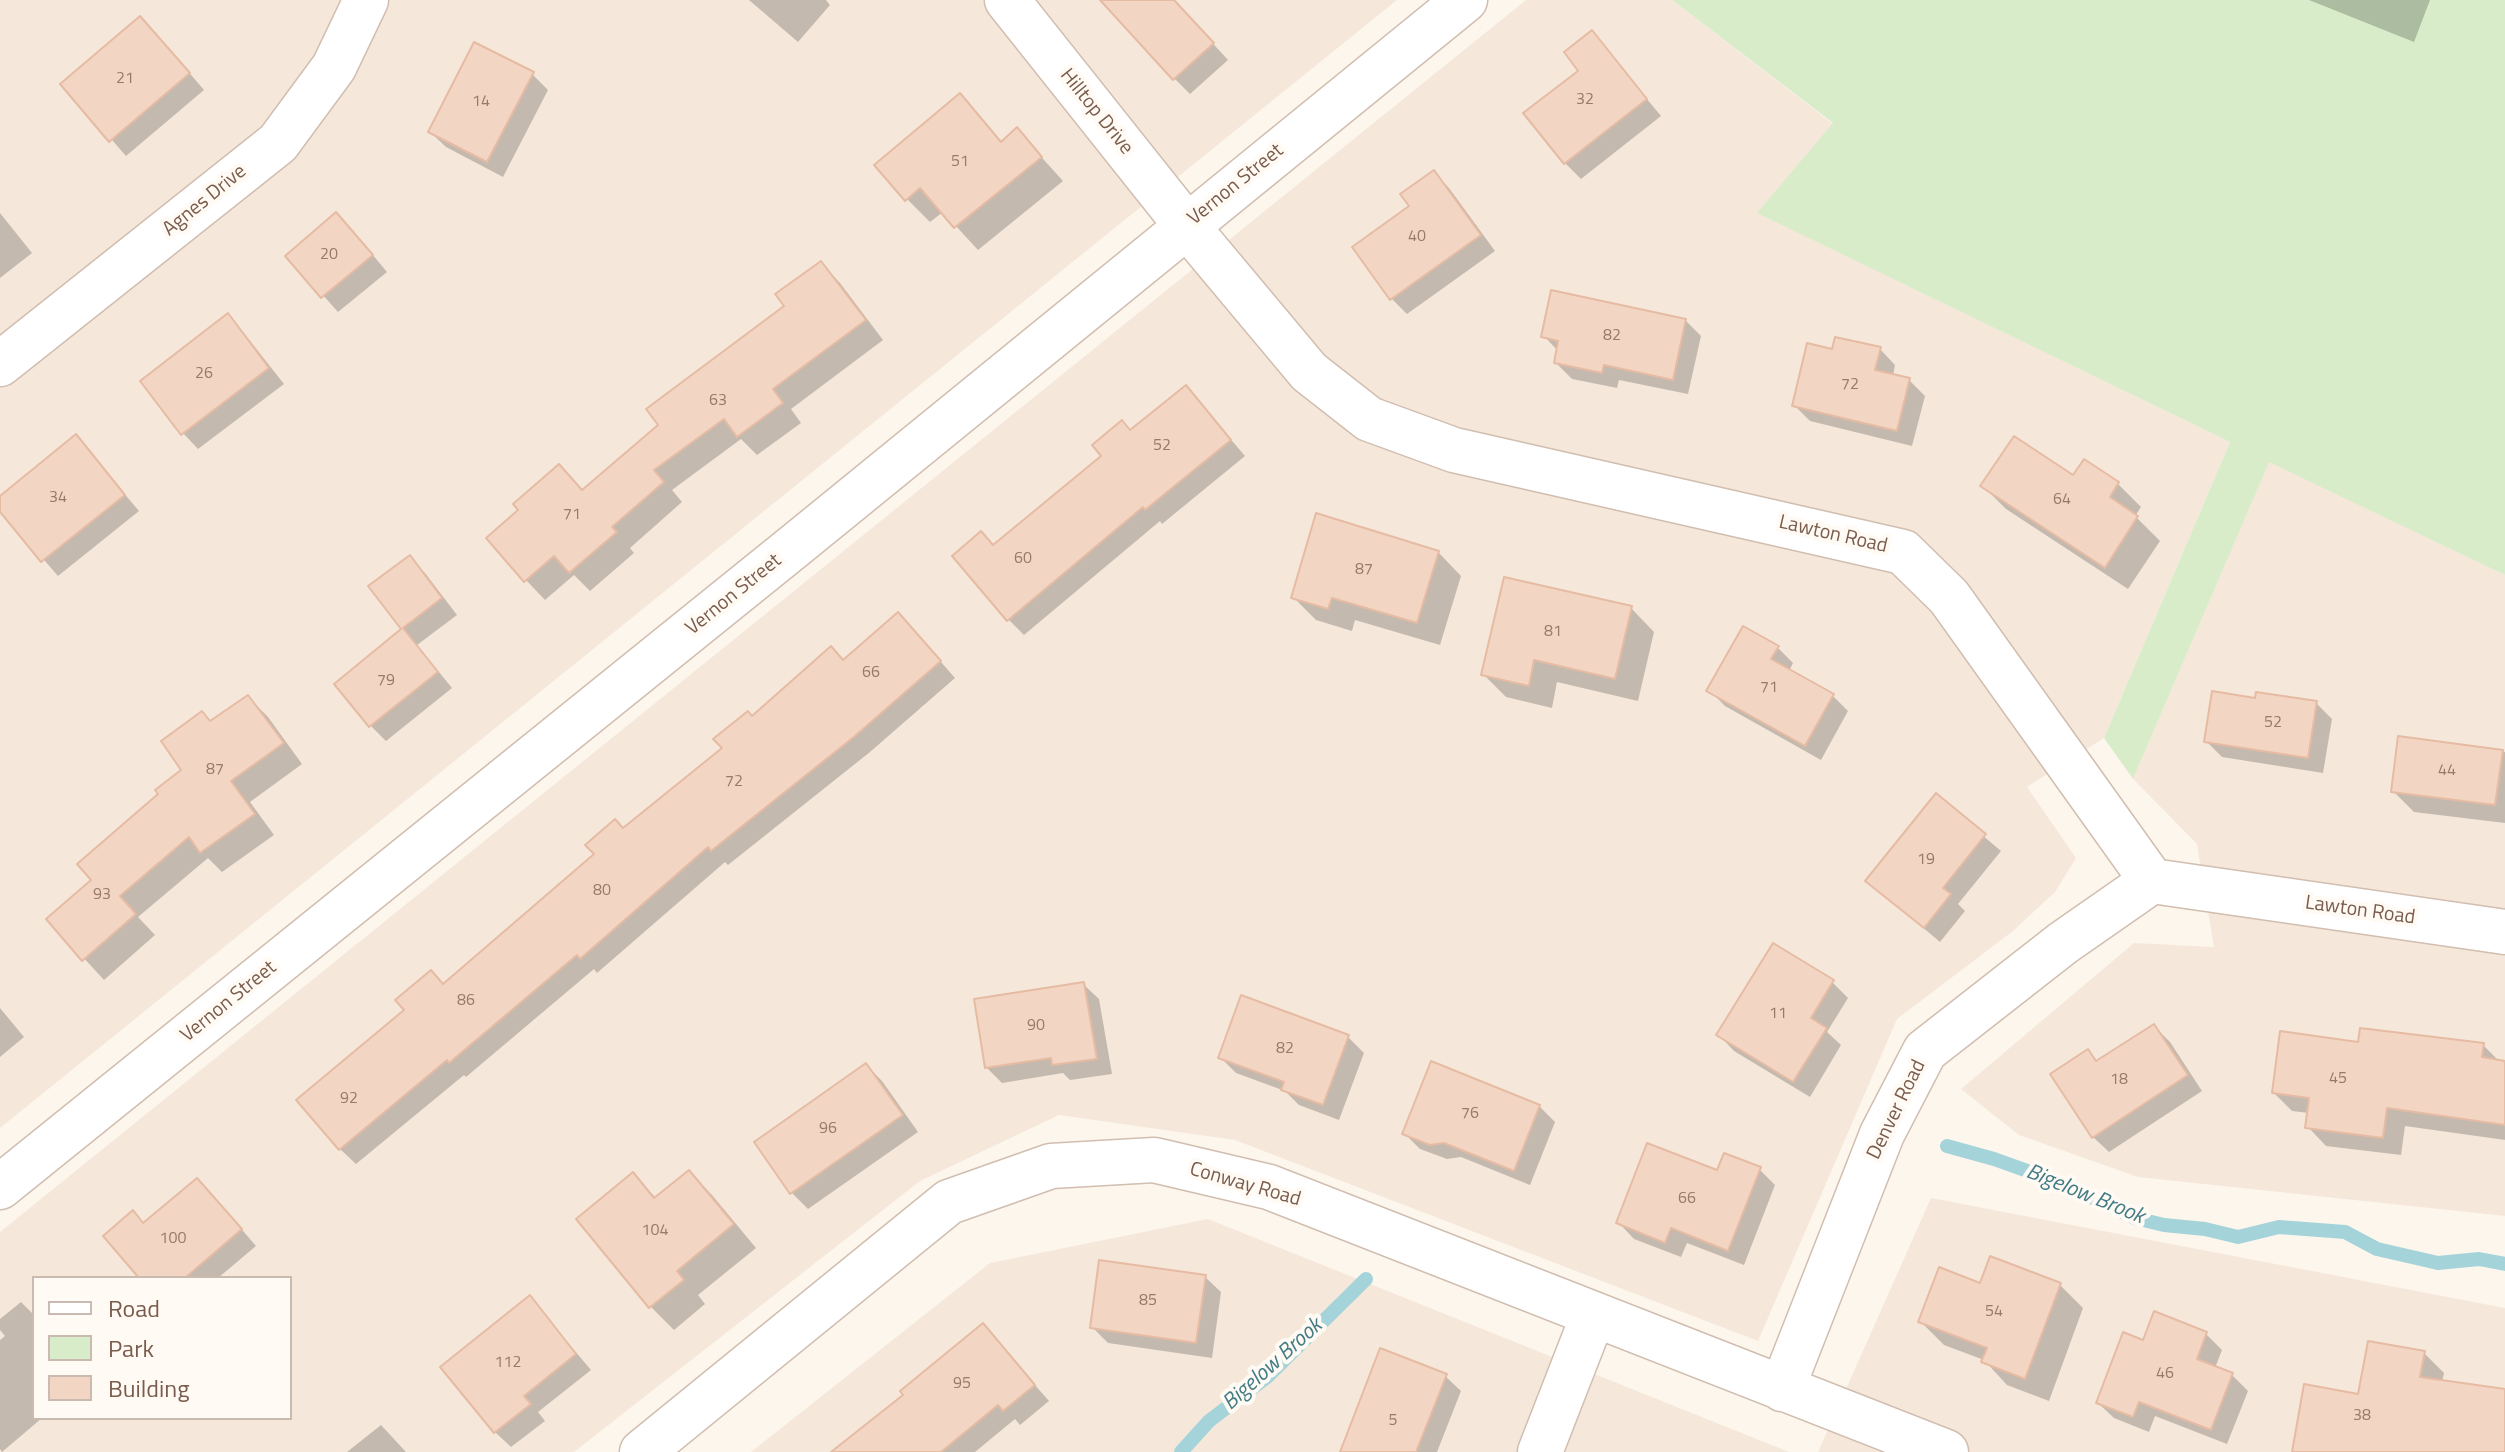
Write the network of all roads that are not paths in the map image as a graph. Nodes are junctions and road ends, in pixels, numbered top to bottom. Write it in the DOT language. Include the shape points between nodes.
graph roads {
  1 [pos="366,0"];
  2 [pos="1007,0"];
  3 [pos="1465,0"];
  4 [pos="1186,225"];
  5 [pos="0,364"];
  6 [pos="2152,881"];
  7 [pos="2505,932"];
  8 [pos="0,1187"];
  9 [pos="1593,1316"];
  10 [pos="1782,1389"];
  11 [pos="642,1452"];
  12 [pos="1540,1452"];
  13 [pos="1946,1452"];
  1 -- 5 [label="street, Agnes Drive" via="334,67 278,143"];
  2 -- 4 [label="street, Hilltop Drive"];
  3 -- 4 [label="street, Vernon Street"];
  4 -- 6 [label="street, Lawton Road" via="1309,372 1369,419 1454,450 1903,552 1949,597"];
  4 -- 8 [label="street, Vernon Street"];
  6 -- 7 [label="street, Lawton Road"];
  6 -- 10 [label="street, Denver Road" via="1925,1051 1882,1134"];
  9 -- 10 [label="street, Conway Road"];
  9 -- 11 [label="street, Conway Road" via="1269,1187 1154,1160 1051,1166 949,1202"];
  9 -- 12 [label="street"];
  10 -- 13 [label="street, Conway Road"];
}
